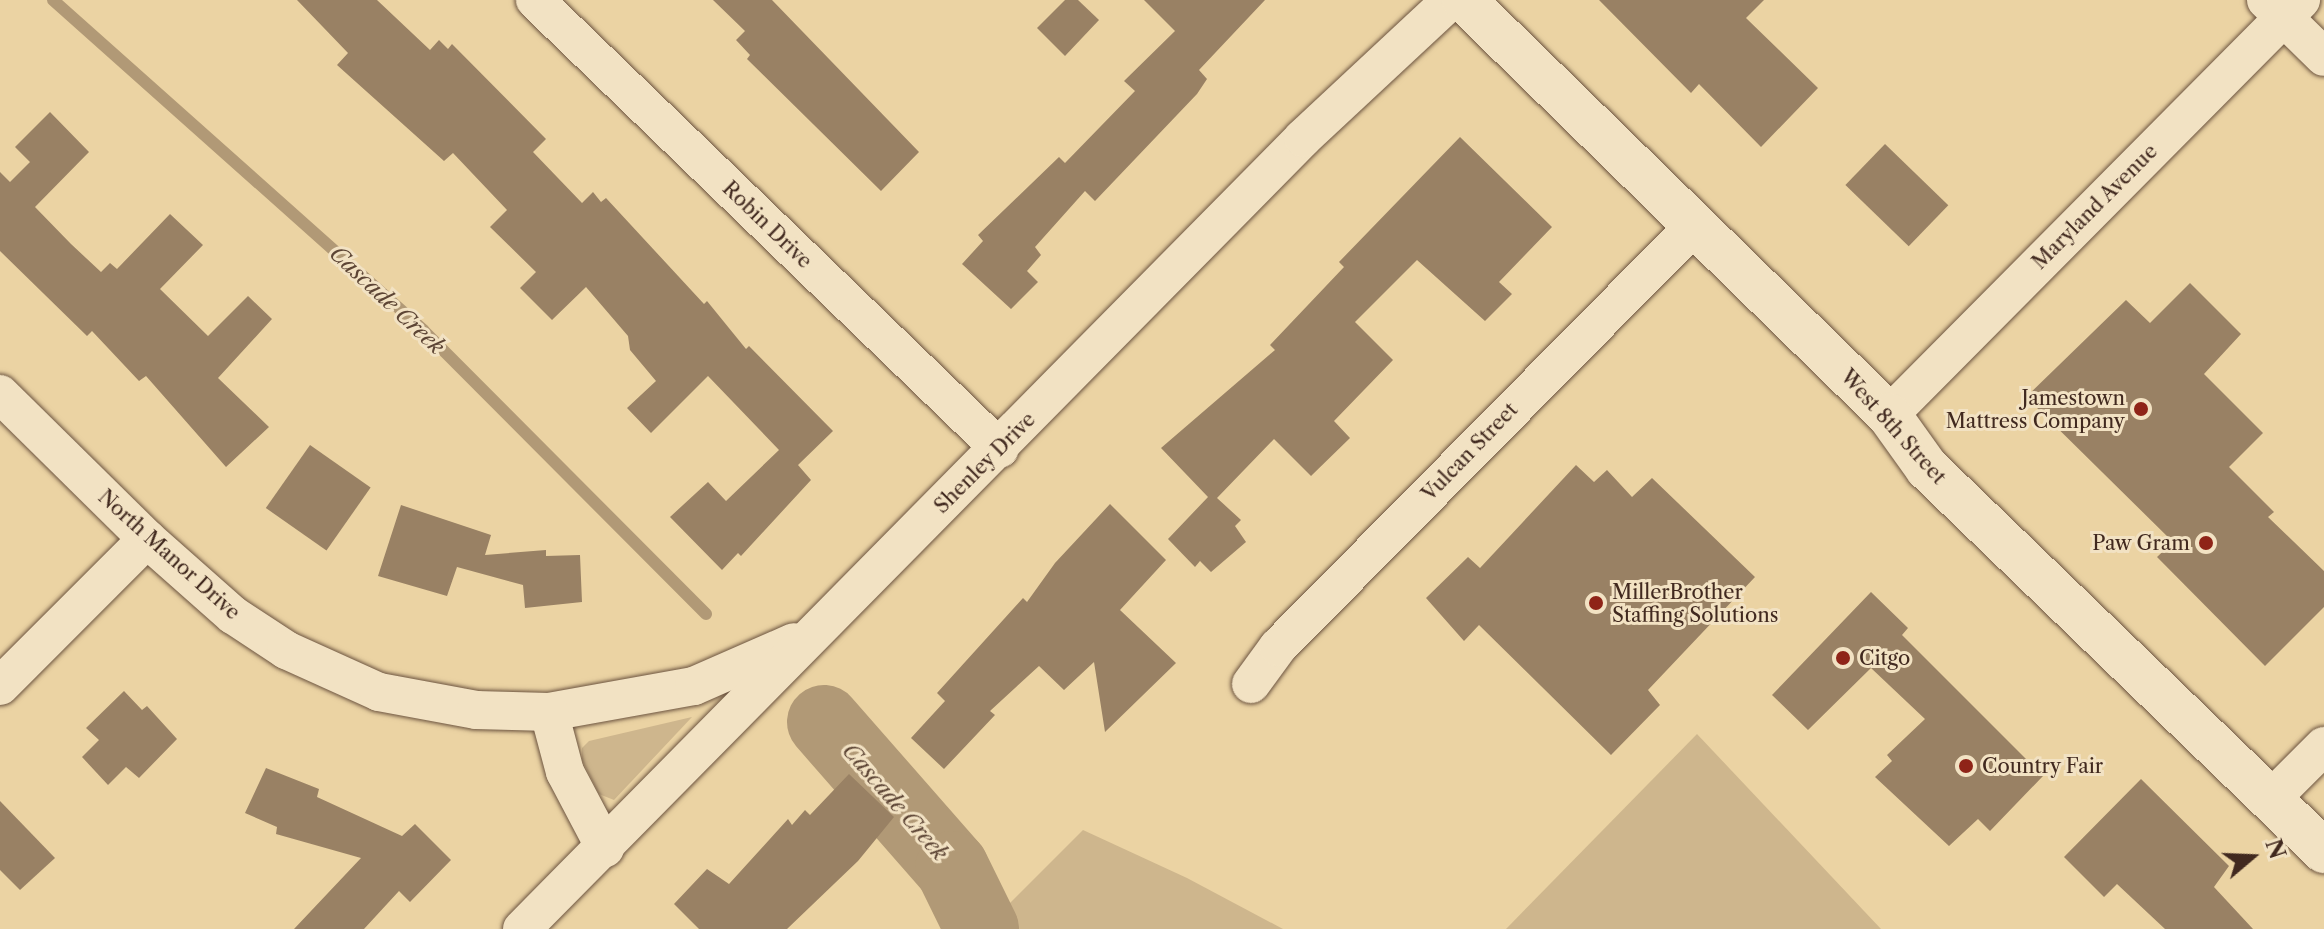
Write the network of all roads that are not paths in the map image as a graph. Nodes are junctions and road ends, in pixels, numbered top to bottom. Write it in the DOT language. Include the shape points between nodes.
graph roads {
  1 [pos="535,0"];
  2 [pos="1451,0"];
  3 [pos="1464,0"];
  4 [pos="2284,6"];
  5 [pos="2324,57"];
  6 [pos="1695,225"];
  7 [pos="0,394"];
  8 [pos="1889,415"];
  9 [pos="1000,449"];
  10 [pos="147,539"];
  11 [pos="815,632"];
  12 [pos="1251,684"];
  13 [pos="0,686"];
  14 [pos="549,712"];
  15 [pos="2324,746"];
  16 [pos="2271,799"];
  17 [pos="605,848"];
  18 [pos="2324,851"];
  19 [pos="522,929"];
  1 -- 9 [label="street, Robin Drive"];
  2 -- 9 [label="street, Shenley Drive" via="1303,138"];
  3 -- 6 [label="main road, West 8th Street"];
  4 -- 5 [label="street"];
  4 -- 8 [label="street, Maryland Avenue"];
  6 -- 8 [label="main road, West 8th Street"];
  6 -- 12 [label="street, Vulcan Street" via="1278,647"];
  7 -- 10 [label="street, North Manor Drive"];
  8 -- 16 [label="main road, West 8th Street" via="1927,468"];
  9 -- 11 [label="street, Shenley Drive"];
  10 -- 13 [label="street"];
  10 -- 14 [label="street, North Manor Drive" via="233,615 334,674 379,692 476,710"];
  11 -- 14 [label="street, North Manor Drive" via="694,686"];
  11 -- 17 [label="street, Shenley Drive"];
  14 -- 17 [label="street" via="565,772"];
  15 -- 16 [label="street"];
  16 -- 18 [label="main road, West 8th Street"];
  17 -- 19 [label="street, Shenley Drive"];
}
